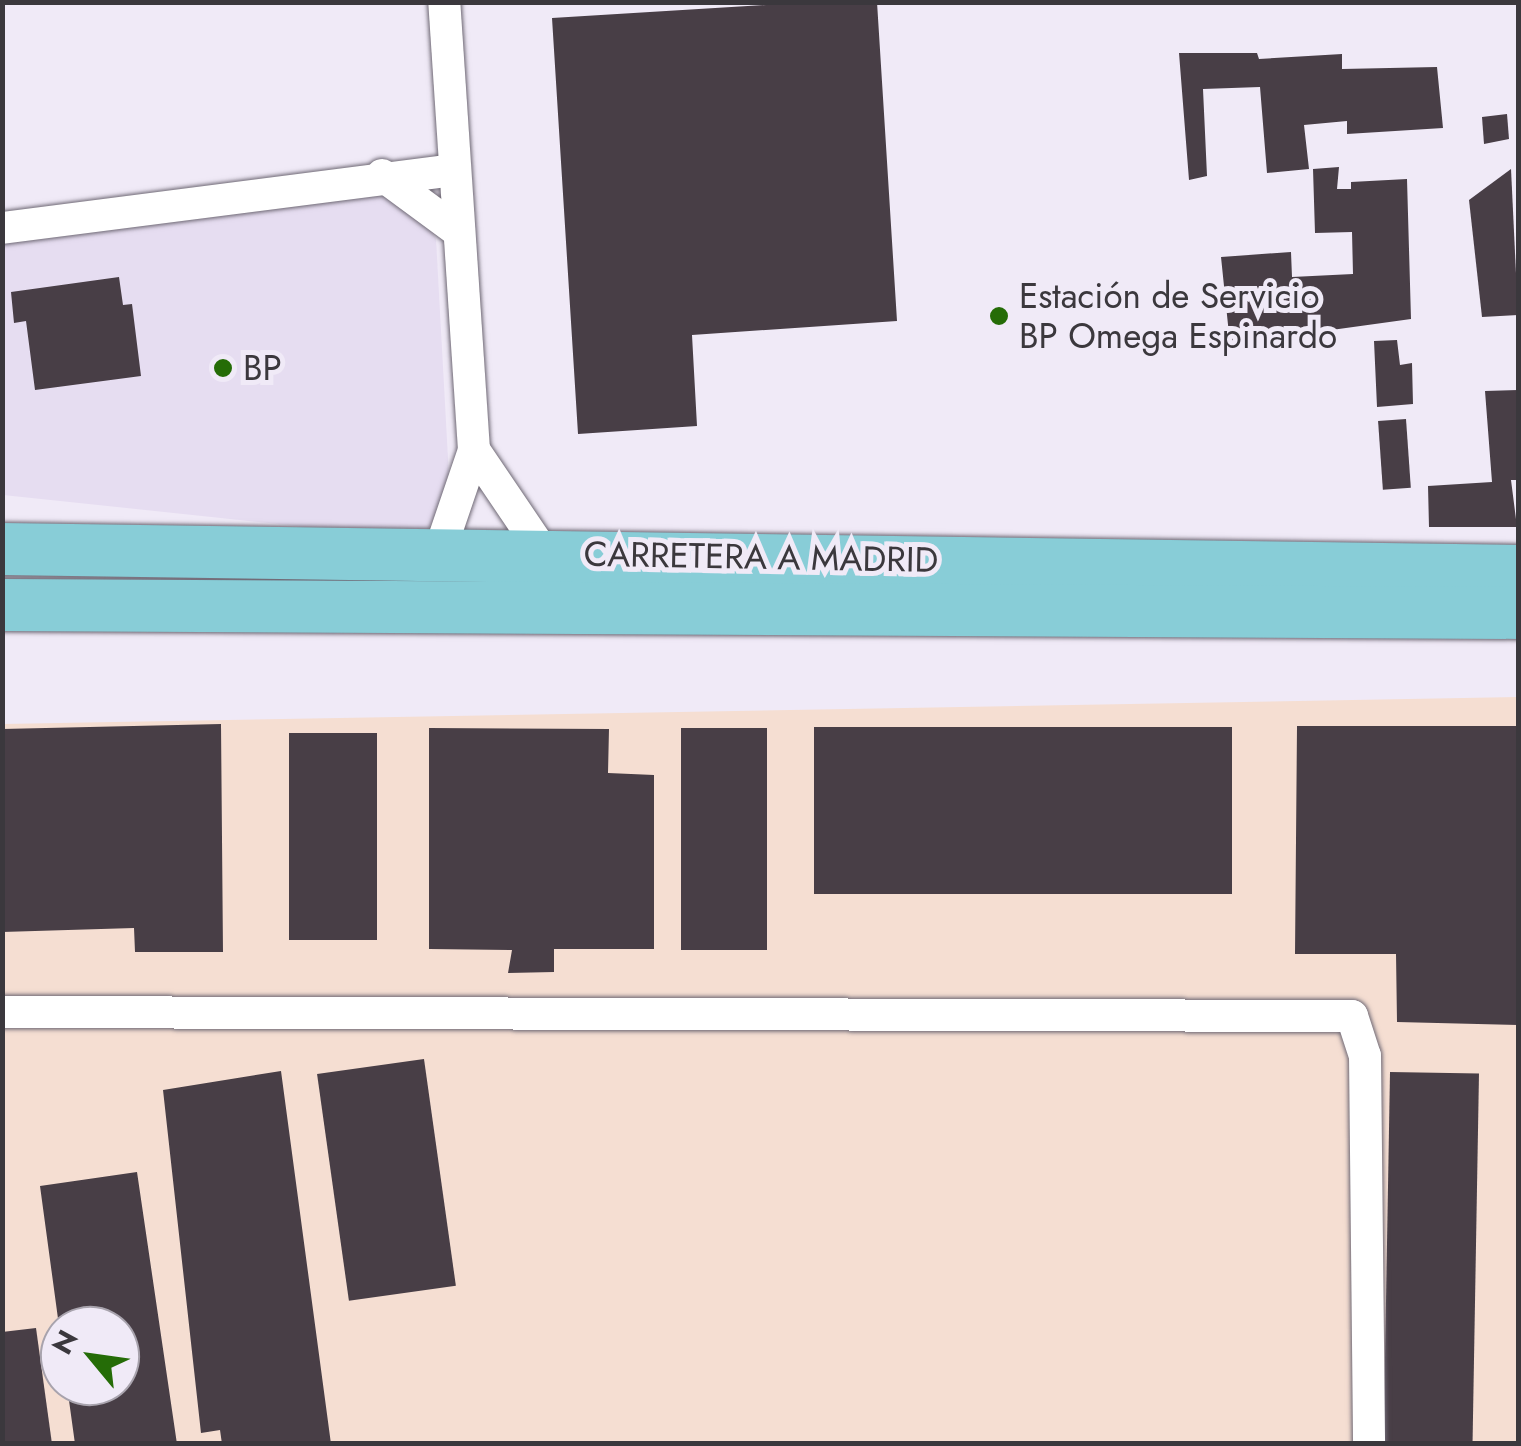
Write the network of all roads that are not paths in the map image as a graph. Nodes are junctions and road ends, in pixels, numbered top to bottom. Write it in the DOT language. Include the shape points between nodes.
graph roads {
  1 [pos="444,2"];
  2 [pos="454,170"];
  3 [pos="382,176"];
  4 [pos="2,228"];
  5 [pos="458,231"];
  6 [pos="474,450"];
  7 [pos="2,548"];
  8 [pos="439,553"];
  9 [pos="546,554"];
  10 [pos="1518,571"];
  11 [pos="2,604"];
  12 [pos="1518,612"];
  13 [pos="2,1012"];
  14 [pos="1369,1444"];
  1 -- 2 [label="street"];
  2 -- 3 [label="street"];
  2 -- 5 [label="street"];
  3 -- 4 [label="street"];
  3 -- 5 [label="street"];
  5 -- 6 [label="street"];
  6 -- 8 [label="street"];
  6 -- 9 [label="street"];
  7 -- 8 [label="main road, CARRETERA A MADRID"];
  8 -- 9 [label="main road, CARRETERA A MADRID"];
  9 -- 10 [label="main road, CARRETERA A MADRID"];
  11 -- 12 [label="main road, CARRETERA A MADRID"];
  13 -- 14 [label="street" via="1352,1016 1365,1056"];
}
